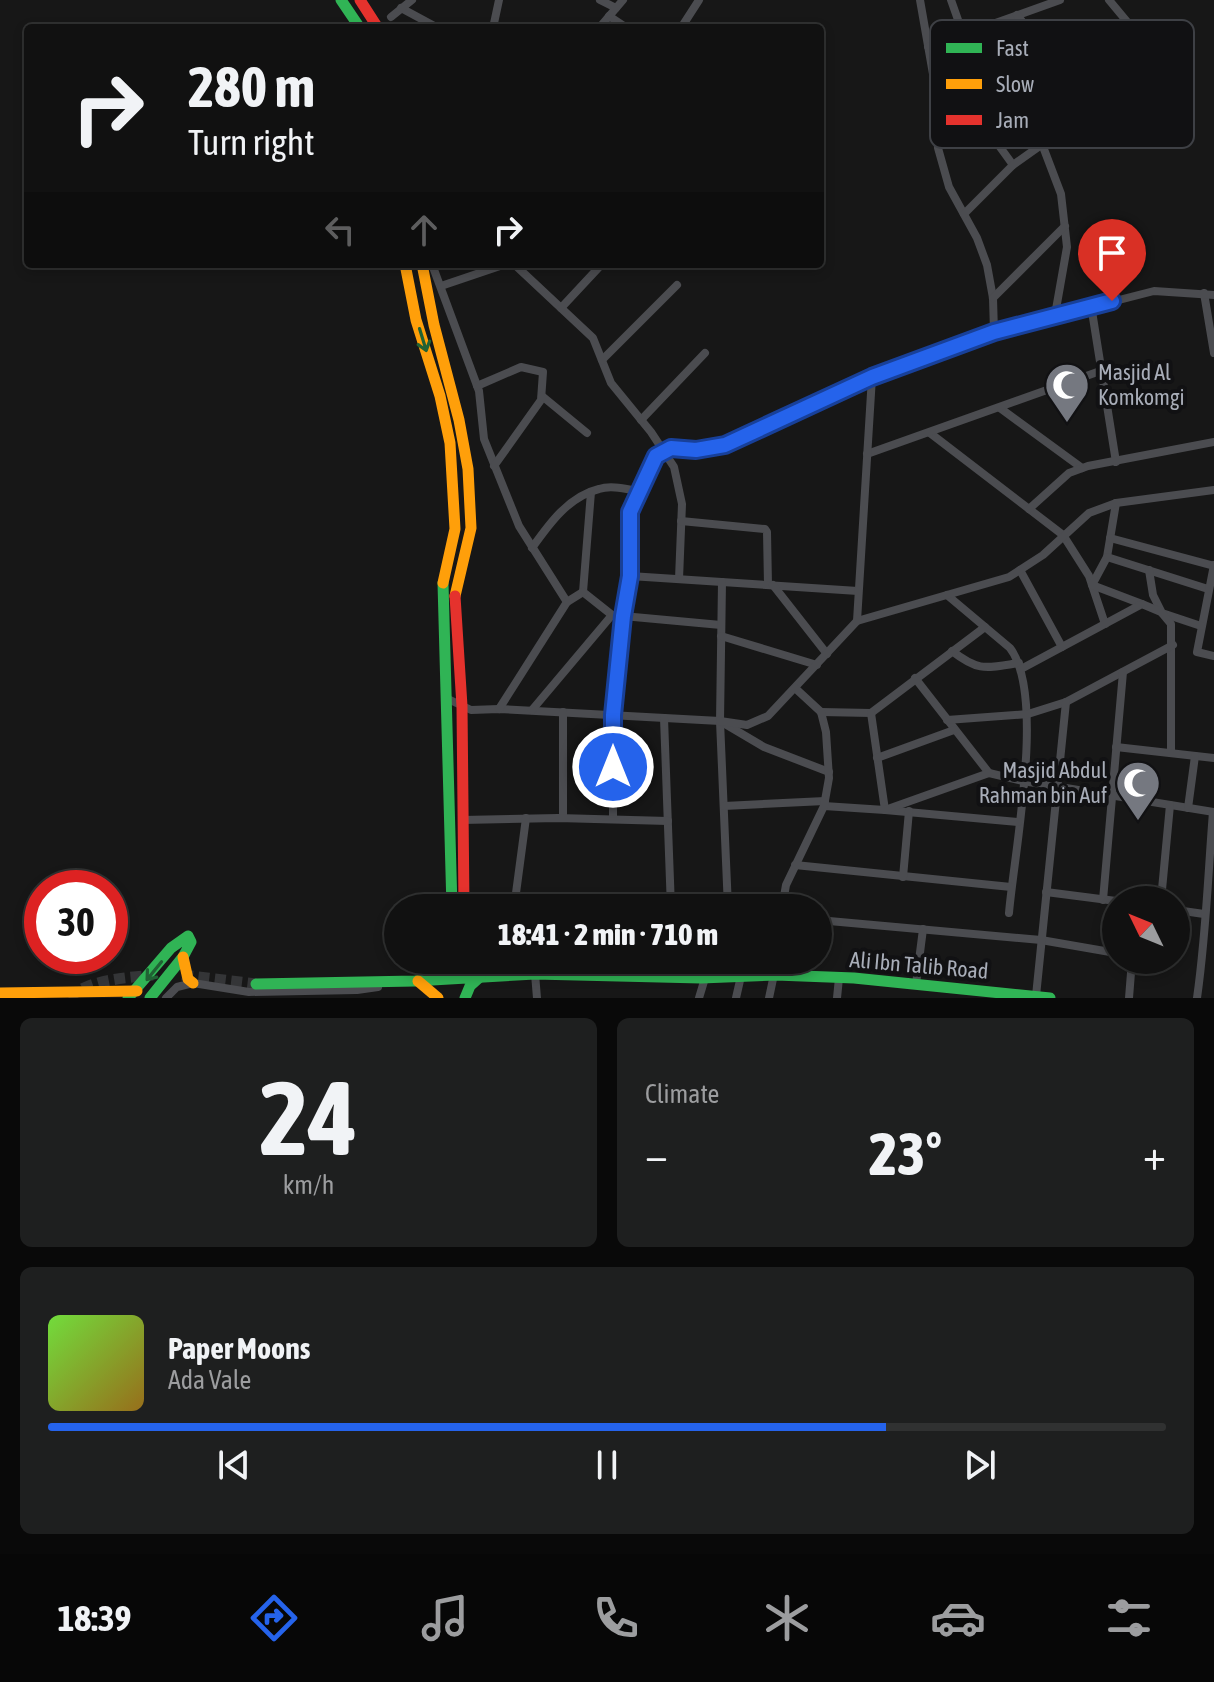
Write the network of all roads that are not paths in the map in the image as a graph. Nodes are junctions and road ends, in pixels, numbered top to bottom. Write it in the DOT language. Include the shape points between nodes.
graph roads {
  1 [pos="341,0"];
  2 [pos="360,0"];
  3 [pos="412,0"];
  4 [pos="499,0"];
  5 [pos="600,0"];
  6 [pos="699,0"];
  7 [pos="920,0"];
  8 [pos="951,0"];
  9 [pos="1060,0"];
  10 [pos="1109,0"];
  11 [pos="619,4"];
  12 [pos="401,8"];
  13 [pos="1017,15"];
  14 [pos="609,16"];
  15 [pos="391,17"];
  16 [pos="958,20"];
  17 [pos="1003,20"];
  18 [pos="1021,20"];
  19 [pos="1126,20"];
  20 [pos="357,24"];
  21 [pos="376,24"];
  22 [pos="431,24"];
  23 [pos="494,24"];
  24 [pos="602,24"];
  25 [pos="621,24"];
  26 [pos="684,24"];
  27 [pos="928,47"];
  28 [pos="930,58"];
  29 [pos="938,148"];
  30 [pos="1001,148"];
  31 [pos="1036,148"];
  32 [pos="1044,148"];
  33 [pos="1013,165"];
  34 [pos="964,214"];
  35 [pos="1065,226"];
  36 [pos="406,268"];
  37 [pos="423,268"];
  38 [pos="435,268"];
  39 [pos="494,268"];
  40 [pos="518,268"];
  41 [pos="598,268"];
  42 [pos="677,285"];
  43 [pos="441,286"];
  44 [pos="1209,294"];
  45 [pos="993,298"];
  46 [pos="1091,305"];
  47 [pos="561,308"];
  48 [pos="1055,315"];
  49 [pos="994,332"];
  50 [pos="705,353"];
  51 [pos="1214,353"];
  52 [pos="602,360"];
  53 [pos="1103,370"];
  54 [pos="872,377"];
  55 [pos="477,386"];
  56 [pos="542,396"];
  57 [pos="1000,408"];
  58 [pos="641,420"];
  59 [pos="587,433"];
  60 [pos="930,433"];
  61 [pos="1214,442"];
  62 [pos="664,452"];
  63 [pos="867,454"];
  64 [pos="1116,462"];
  65 [pos="494,466"];
  66 [pos="1082,468"];
  67 [pos="1214,490"];
  68 [pos="638,491"];
  69 [pos="591,492"];
  70 [pos="1116,503"];
  71 [pos="1029,509"];
  72 [pos="681,521"];
  73 [pos="1063,535"];
  74 [pos="1110,538"];
  75 [pos="532,548"];
  76 [pos="1107,557"];
  77 [pos="1214,565"];
  78 [pos="1020,570"];
  79 [pos="1149,570"];
  80 [pos="630,576"];
  81 [pos="679,579"];
  82 [pos="722,582"];
  83 [pos="770,585"];
  84 [pos="1092,585"];
  85 [pos="1208,589"];
  86 [pos="858,591"];
  87 [pos="583,592"];
  88 [pos="947,595"];
  89 [pos="567,602"];
  90 [pos="1142,604"];
  91 [pos="1162,613"];
  92 [pos="612,615"];
  93 [pos="623,616"];
  94 [pos="857,621"];
  95 [pos="1105,624"];
  96 [pos="721,625"];
  97 [pos="1201,626"];
  98 [pos="985,627"];
  99 [pos="721,636"];
  100 [pos="1173,645"];
  101 [pos="1062,647"];
  102 [pos="952,651"];
  103 [pos="827,654"];
  104 [pos="1214,656"];
  105 [pos="817,665"];
  106 [pos="1020,666"];
  107 [pos="1123,672"];
  108 [pos="915,678"];
  109 [pos="795,688"];
  110 [pos="446,698"];
  111 [pos="1066,702"];
  112 [pos="462,706"];
  113 [pos="499,709"];
  114 [pos="532,710"];
  115 [pos="563,712"];
  116 [pos="821,712"];
  117 [pos="871,713"];
  118 [pos="1028,714"];
  119 [pos="613,715"];
  120 [pos="664,718"];
  121 [pos="947,720"];
  122 [pos="720,721"];
  123 [pos="954,730"];
  124 [pos="1116,747"];
  125 [pos="1171,753"];
  126 [pos="1195,756"];
  127 [pos="877,758"];
  128 [pos="1214,758"];
  129 [pos="829,772"];
  130 [pos="989,773"];
  131 [pos="1023,781"];
  132 [pos="1057,787"];
  133 [pos="1112,795"];
  134 [pos="824,803"];
  135 [pos="1170,805"];
  136 [pos="724,806"];
  137 [pos="1188,808"];
  138 [pos="885,810"];
  139 [pos="909,811"];
  140 [pos="1214,812"];
  141 [pos="526,818"];
  142 [pos="563,818"];
  143 [pos="613,819"];
  144 [pos="462,820"];
  145 [pos="668,821"];
  146 [pos="1018,822"];
  147 [pos="795,865"];
  148 [pos="1211,869"];
  149 [pos="903,877"];
  150 [pos="1104,886"];
  151 [pos="1162,886"];
  152 [pos="1011,887"];
  153 [pos="1046,892"];
  154 [pos="452,894"];
  155 [pos="464,894"];
  156 [pos="516,894"];
  157 [pos="671,894"];
  158 [pos="727,894"];
  159 [pos="784,894"];
  160 [pos="1102,900"];
  161 [pos="1190,912"];
  162 [pos="1009,913"];
  163 [pos="1204,914"];
  164 [pos="832,921"];
  165 [pos="923,929"];
  166 [pos="1041,940"];
  167 [pos="1210,941"];
  168 [pos="1102,951"];
  169 [pos="183,957"];
  170 [pos="453,974"];
  171 [pos="466,974"];
  172 [pos="535,974"];
  173 [pos="670,974"];
  174 [pos="1131,974"];
  175 [pos="511,975"];
  176 [pos="776,975"];
  177 [pos="741,976"];
  178 [pos="480,977"];
  179 [pos="670,977"];
  180 [pos="453,978"];
  181 [pos="466,978"];
  182 [pos="705,978"];
  183 [pos="839,978"];
  184 [pos="416,981"];
  185 [pos="193,983"];
  186 [pos="256,984"];
  187 [pos="916,984"];
  188 [pos="0,993"];
  189 [pos="133,994"];
  190 [pos="293,995"];
  191 [pos="1036,996"];
  192 [pos="150,998"];
  193 [pos="166,998"];
  194 [pos="438,998"];
  195 [pos="465,998"];
  196 [pos="537,998"];
  197 [pos="699,998"];
  198 [pos="736,998"];
  199 [pos="769,998"];
  200 [pos="837,998"];
  201 [pos="1050,998"];
  202 [pos="1129,998"];
  203 [pos="1197,998"];
  1 -- 20 [label="main road"];
  2 -- 21 [label="main road"];
  3 -- 12 [label="street"];
  4 -- 23 [label="street"];
  5 -- 11 [label="street"];
  6 -- 26 [label="street"];
  7 -- 27 [label="street"];
  8 -- 16 [label="street"];
  9 -- 13 [label="street"];
  10 -- 19 [label="street"];
  11 -- 14 [label="street"];
  12 -- 15 [label="street"];
  12 -- 22 [label="street"];
  13 -- 17 [label="street"];
  13 -- 18 [label="street"];
  14 -- 24 [label="street"];
  14 -- 25 [label="street"];
  27 -- 28 [label="street"];
  29 -- 34 [label="street"];
  30 -- 33 [label="street"];
  31 -- 33 [label="street"];
  32 -- 35 [label="street" via="1061,194"];
  33 -- 34 [label="street"];
  34 -- 45 [label="street" via="987,265"];
  35 -- 45 [label="street"];
  35 -- 48 [label="street" via="1067,247"];
  36 -- 110 [label="main road, one-way" via="450,443 455,529 443,583"];
  37 -- 112 [label="main road" via="469,474 468,548 455,596"];
  38 -- 43 [label="street"];
  39 -- 43 [label="street"];
  40 -- 47 [label="street"];
  41 -- 47 [label="street"];
  42 -- 52 [label="street"];
  43 -- 55 [label="street"];
  44 -- 46 [label="street" via="1154,291"];
  44 -- 51 [label="street"];
  45 -- 49 [label="street"];
  46 -- 48 [label="street"];
  46 -- 53 [label="street"];
  47 -- 52 [label="street" via="593,338"];
  48 -- 49 [label="street"];
  49 -- 54 [label="street"];
  50 -- 58 [label="street"];
  52 -- 58 [label="street" via="611,383"];
  53 -- 57 [label="street"];
  53 -- 64 [label="street"];
  54 -- 62 [label="street" via="725,445"];
  54 -- 63 [label="street"];
  55 -- 56 [label="street" via="521,367 543,372"];
  55 -- 65 [label="street" via="484,439"];
  56 -- 59 [label="street"];
  56 -- 65 [label="street"];
  57 -- 60 [label="street"];
  57 -- 66 [label="street"];
  58 -- 62 [label="street"];
  60 -- 63 [label="street"];
  60 -- 71 [label="street"];
  61 -- 64 [label="street"];
  62 -- 68 [label="street" via="656,456"];
  62 -- 72 [label="street" via="674,467"];
  63 -- 86 [label="street"];
  64 -- 66 [label="street"];
  65 -- 75 [label="street"];
  66 -- 71 [label="street"];
  67 -- 70 [label="street"];
  68 -- 69 [label="street" via="609,487"];
  68 -- 80 [label="street" via="630,512"];
  69 -- 75 [label="street" via="555,515"];
  69 -- 87 [label="street"];
  70 -- 73 [label="street" via="1089,513"];
  70 -- 74 [label="street"];
  71 -- 73 [label="street"];
  72 -- 81 [label="street"];
  72 -- 83 [label="street" via="765,529"];
  73 -- 78 [label="street"];
  73 -- 84 [label="street"];
  74 -- 76 [label="street"];
  74 -- 77 [label="street"];
  75 -- 89 [label="street"];
  76 -- 79 [label="street"];
  76 -- 84 [label="street"];
  77 -- 85 [label="street"];
  78 -- 88 [label="street"];
  78 -- 101 [label="street"];
  79 -- 85 [label="street"];
  79 -- 91 [label="street"];
  80 -- 81 [label="street"];
  80 -- 93 [label="street"];
  81 -- 82 [label="street"];
  82 -- 83 [label="street"];
  82 -- 96 [label="street"];
  83 -- 86 [label="street"];
  83 -- 103 [label="street"];
  84 -- 90 [label="street"];
  84 -- 95 [label="street"];
  85 -- 97 [label="street"];
  86 -- 94 [label="street"];
  87 -- 89 [label="street"];
  87 -- 92 [label="street"];
  88 -- 94 [label="street"];
  88 -- 98 [label="street"];
  89 -- 113 [label="street"];
  90 -- 91 [label="street"];
  90 -- 95 [label="street"];
  91 -- 97 [label="street"];
  91 -- 100 [label="street" via="1171,624"];
  92 -- 93 [label="street"];
  92 -- 114 [label="street"];
  93 -- 96 [label="street"];
  93 -- 119 [label="street"];
  94 -- 103 [label="street"];
  95 -- 101 [label="street"];
  96 -- 99 [label="street"];
  97 -- 104 [label="street" via="1197,652"];
  98 -- 102 [label="street"];
  98 -- 106 [label="street" via="1010,648"];
  99 -- 105 [label="street"];
  99 -- 122 [label="street"];
  100 -- 107 [label="street"];
  100 -- 125 [label="street"];
  101 -- 106 [label="street"];
  102 -- 106 [label="street" via="971,666"];
  102 -- 108 [label="street"];
  103 -- 105 [label="street"];
  105 -- 109 [label="street"];
  106 -- 118 [label="street"];
  107 -- 111 [label="street"];
  107 -- 124 [label="street"];
  108 -- 117 [label="street"];
  108 -- 121 [label="street"];
  109 -- 116 [label="street"];
  109 -- 122 [label="street" via="768,716 747,725"];
  110 -- 112 [label="street"];
  110 -- 154 [label="main road"];
  111 -- 118 [label="street"];
  111 -- 132 [label="street"];
  112 -- 113 [label="street"];
  112 -- 144 [label="main road"];
  113 -- 114 [label="street"];
  114 -- 115 [label="street"];
  115 -- 119 [label="street"];
  115 -- 142 [label="street"];
  116 -- 117 [label="street"];
  116 -- 129 [label="street"];
  117 -- 127 [label="street"];
  118 -- 121 [label="street"];
  118 -- 131 [label="street"];
  119 -- 120 [label="street"];
  119 -- 143 [label="street"];
  120 -- 122 [label="street"];
  120 -- 145 [label="street"];
  121 -- 123 [label="street"];
  122 -- 129 [label="street" via="764,747"];
  122 -- 136 [label="street"];
  123 -- 127 [label="street"];
  123 -- 130 [label="street"];
  124 -- 125 [label="street"];
  124 -- 133 [label="street"];
  125 -- 126 [label="street"];
  126 -- 128 [label="street"];
  126 -- 137 [label="street"];
  127 -- 138 [label="street"];
  129 -- 134 [label="street"];
  130 -- 131 [label="street"];
  130 -- 138 [label="street"];
  131 -- 132 [label="street"];
  131 -- 146 [label="street"];
  132 -- 133 [label="street"];
  132 -- 153 [label="street"];
  133 -- 135 [label="street"];
  133 -- 150 [label="street"];
  134 -- 136 [label="street"];
  134 -- 138 [label="street"];
  134 -- 147 [label="street"];
  135 -- 137 [label="street"];
  135 -- 151 [label="street"];
  136 -- 158 [label="street"];
  137 -- 140 [label="street"];
  138 -- 139 [label="street"];
  139 -- 146 [label="street"];
  139 -- 149 [label="street"];
  140 -- 148 [label="street"];
  141 -- 142 [label="street"];
  141 -- 144 [label="street"];
  141 -- 156 [label="street"];
  142 -- 143 [label="street"];
  143 -- 145 [label="street"];
  144 -- 155 [label="main road"];
  145 -- 157 [label="street"];
  146 -- 152 [label="street"];
  147 -- 149 [label="street"];
  147 -- 159 [label="street"];
  148 -- 163 [label="street"];
  149 -- 152 [label="street"];
  152 -- 162 [label="street"];
  153 -- 160 [label="street"];
  153 -- 166 [label="street"];
  161 -- 163 [label="street"];
  163 -- 167 [label="street"];
  164 -- 165 [label="street"];
  165 -- 166 [label="street"];
  165 -- 187 [label="street"];
  166 -- 168 [label="street"];
  166 -- 191 [label="street"];
  167 -- 203 [label="street"];
  169 -- 185 [label="main road"];
  169 -- 189 [label="main road, one-way" via="191,942 188,936 177,941"];
  169 -- 192 [label="main road"];
  170 -- 180 [label="main road"];
  171 -- 181 [label="main road"];
  172 -- 175 [label="main road, Ali Ibn Talib Road"];
  172 -- 179 [label="main road, Ali Ibn Talib Road"];
  172 -- 196 [label="street"];
  173 -- 179 [label="street"];
  174 -- 202 [label="street"];
  175 -- 178 [label="main road, Ali Ibn Talib Road"];
  176 -- 177 [label="main road, Ali Ibn Talib Road"];
  176 -- 183 [label="main road, Ali Ibn Talib Road"];
  176 -- 199 [label="street"];
  177 -- 182 [label="main road, Ali Ibn Talib Road"];
  177 -- 198 [label="street"];
  178 -- 181 [label="main road, Ali Ibn Talib Road"];
  178 -- 195 [label="main road"];
  179 -- 182 [label="main road, Ali Ibn Talib Road"];
  180 -- 181 [label="main road, Ali Ibn Talib Road"];
  180 -- 184 [label="main road, Ali Ibn Talib Road"];
  182 -- 197 [label="street"];
  183 -- 187 [label="main road, Ali Ibn Talib Road"];
  183 -- 200 [label="street"];
  184 -- 186 [label="main road, Ali Ibn Talib Road"];
  184 -- 190 [label="street"];
  184 -- 194 [label="main road"];
  185 -- 190 [label="street"];
  185 -- 193 [label="street" via="177,987"];
  187 -- 191 [label="main road, Ali Ibn Talib Road"];
  188 -- 189 [label="main road"];
  191 -- 201 [label="main road, Ali Ibn Talib Road"];
}
